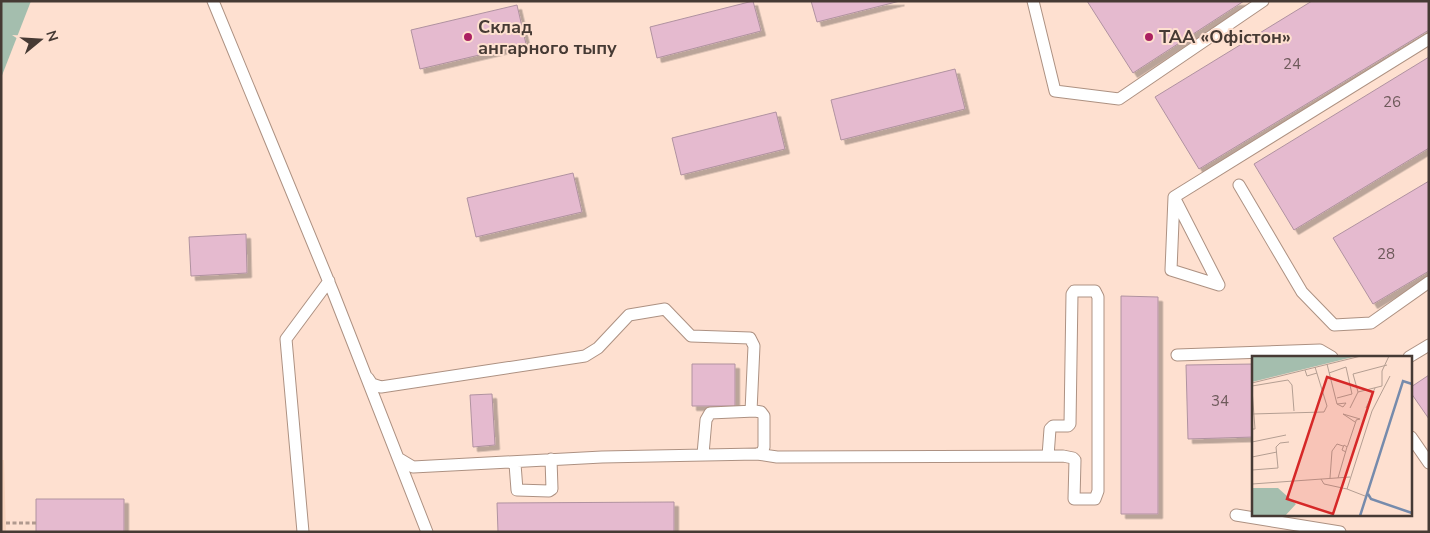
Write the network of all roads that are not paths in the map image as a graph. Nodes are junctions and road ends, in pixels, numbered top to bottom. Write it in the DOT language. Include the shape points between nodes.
graph roads {
  1 [pos="213,1"];
  2 [pos="1033,1"];
  3 [pos="1262,1"];
  4 [pos="1429,39"];
  5 [pos="1239,185"];
  6 [pos="1174,196"];
  7 [pos="329,282"];
  8 [pos="1429,282"];
  9 [pos="1429,344"];
  10 [pos="1177,355"];
  11 [pos="1330,356"];
  12 [pos="1410,356"];
  13 [pos="366,377"];
  14 [pos="751,411"];
  15 [pos="1412,438"];
  16 [pos="703,454"];
  17 [pos="757,454"];
  18 [pos="1048,456"];
  19 [pos="398,458"];
  20 [pos="551,459"];
  21 [pos="510,462"];
  22 [pos="1429,463"];
  23 [pos="1236,515"];
  24 [pos="303,532"];
  25 [pos="427,532"];
  26 [pos="1340,532"];
  1 -- 7 [label="lane"];
  2 -- 3 [label="lane" via="1055,91 1119,99"];
  4 -- 6 [label="lane"];
  5 -- 8 [label="lane" via="1302,292 1334,325 1371,323"];
  6 -- 6 [label="lane" via="1171,270 1219,285 1196,241"];
  7 -- 13 [label="lane"];
  7 -- 24 [label="lane" via="286,339"];
  9 -- 12 [label="lane"];
  10 -- 11 [label="lane" via="1320,350"];
  13 -- 14 [label="lane" via="381,387 585,356 598,348 629,315 665,309 691,336 750,338 754,346"];
  13 -- 19 [label="lane"];
  14 -- 16 [label="lane" via="708,415"];
  14 -- 17 [label="lane" via="761,412 765,420 764,447 762,453"];
  15 -- 22 [label="lane"];
  16 -- 17 [label="lane"];
  16 -- 20 [label="lane"];
  17 -- 18 [label="lane"];
  18 -- 18 [label="lane" via="1073,458 1074,498 1095,499 1098,491 1098,297 1095,291 1074,291 1072,294 1070,424 1050,428"];
  19 -- 21 [label="lane" via="412,467"];
  19 -- 25 [label="lane"];
  20 -- 21 [label="lane"];
  20 -- 21 [label="lane" via="552,487 549,491 517,490 516,467"];
  23 -- 26 [label="lane"];
}
